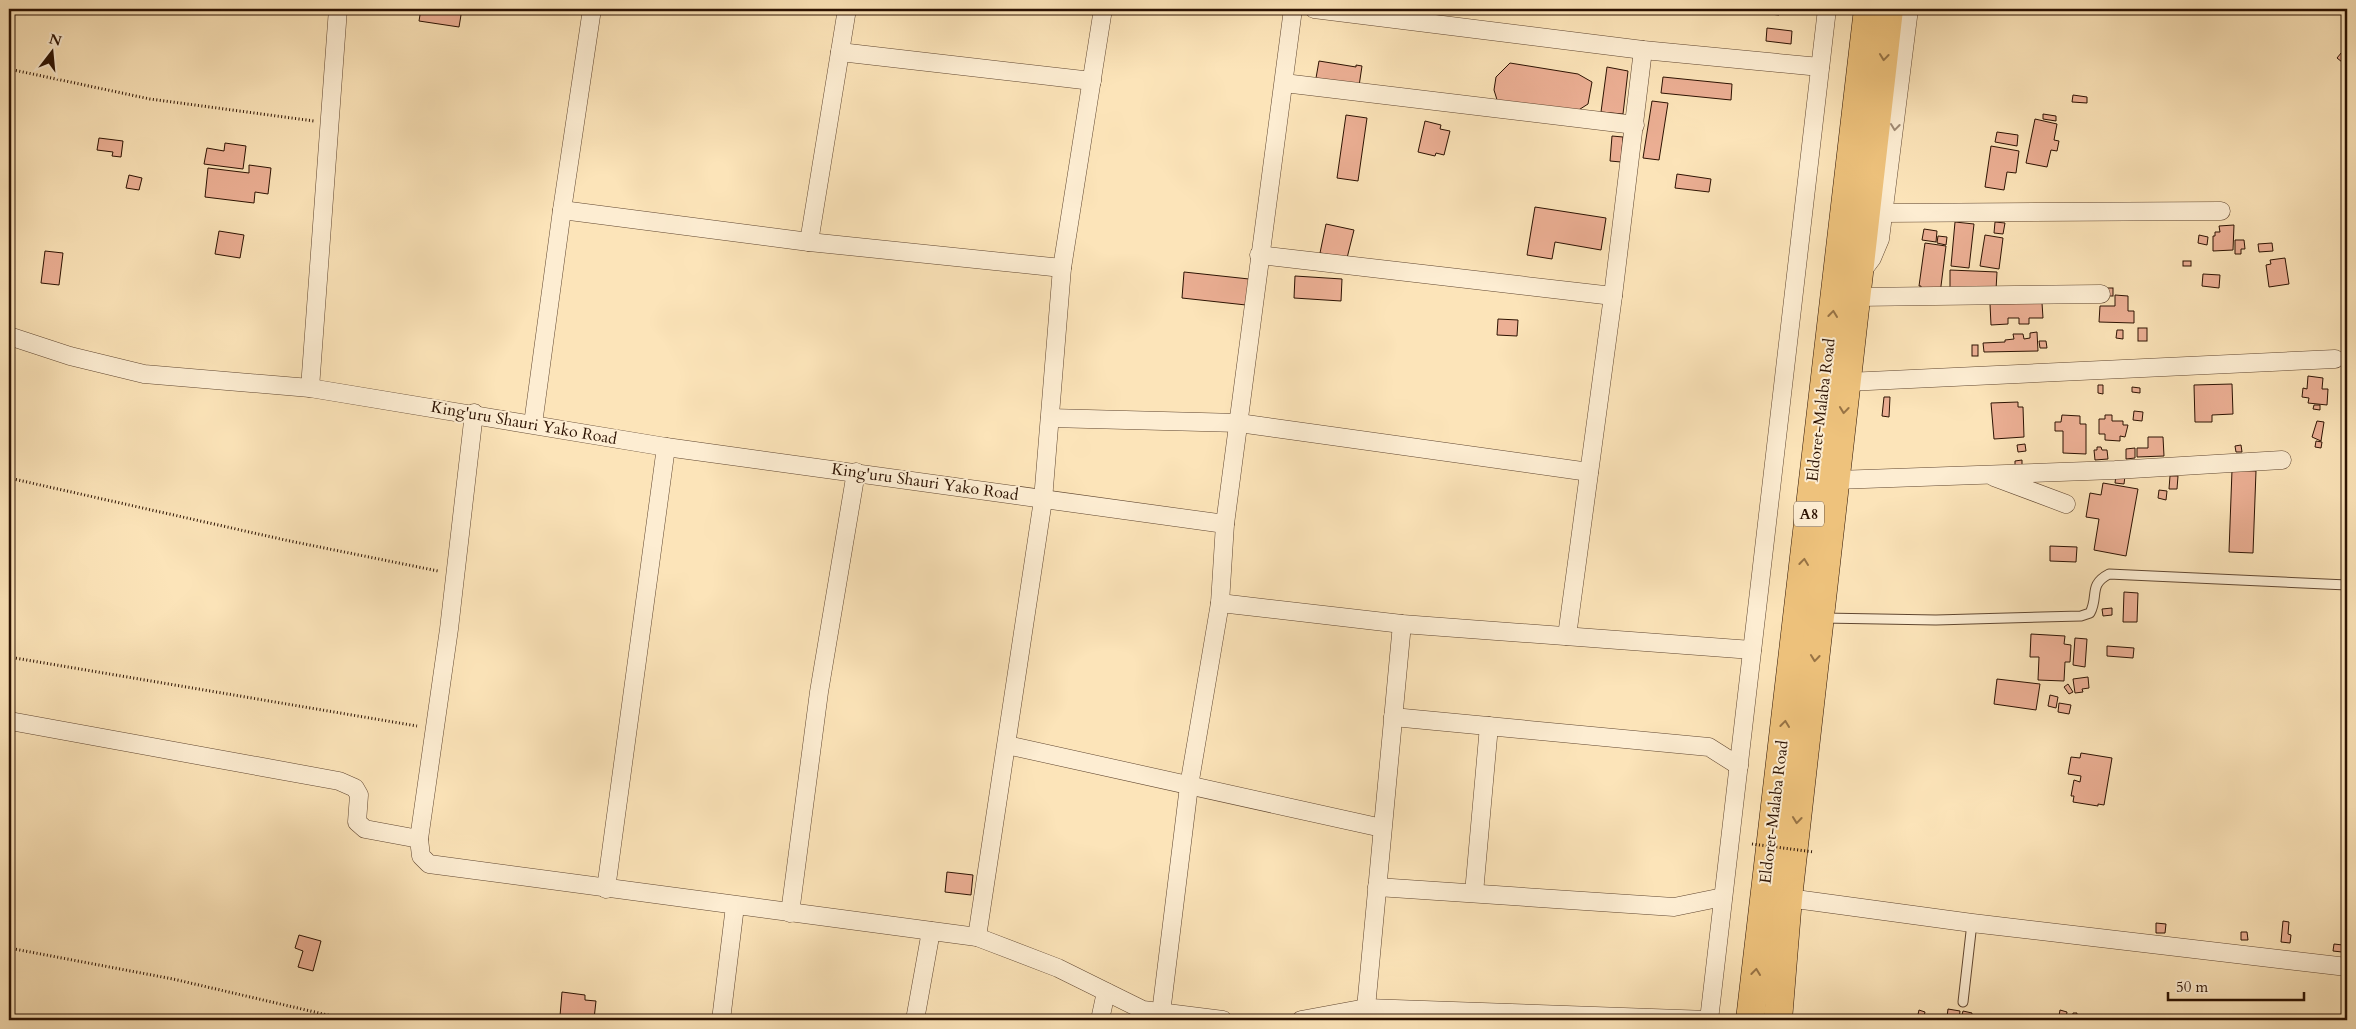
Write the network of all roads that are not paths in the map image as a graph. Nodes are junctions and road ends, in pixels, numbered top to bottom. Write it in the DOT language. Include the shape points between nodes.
graph roads {
  1 [pos="338,9"];
  2 [pos="592,9"];
  3 [pos="846,9"];
  4 [pos="1103,9"];
  5 [pos="1293,9"];
  6 [pos="1314,9"];
  7 [pos="1827,9"];
  8 [pos="1868,9"];
  9 [pos="1889,9"];
  10 [pos="1909,9"];
  11 [pos="1643,50"];
  12 [pos="840,52"];
  13 [pos="1820,67"];
  14 [pos="1092,81"];
  15 [pos="1284,83"];
  16 [pos="1635,125"];
  17 [pos="562,210"];
  18 [pos="2221,211"];
  19 [pos="1883,213"];
  20 [pos="809,242"];
  21 [pos="1259,256"];
  22 [pos="1062,268"];
  23 [pos="1858,286"];
  24 [pos="2101,294"];
  25 [pos="1613,296"];
  26 [pos="9,336"];
  27 [pos="2335,358"];
  28 [pos="1847,382"];
  29 [pos="310,388"];
  30 [pos="474,413"];
  31 [pos="1050,418"];
  32 [pos="1239,423"];
  33 [pos="533,424"];
  34 [pos="666,447"];
  35 [pos="2282,460"];
  36 [pos="856,472"];
  37 [pos="1589,472"];
  38 [pos="1980,473"];
  39 [pos="1836,480"];
  40 [pos="1043,500"];
  41 [pos="2066,504"];
  42 [pos="1225,524"];
  43 [pos="2347,585"];
  44 [pos="1220,603"];
  45 [pos="1820,618"];
  46 [pos="1402,624"];
  47 [pos="1567,636"];
  48 [pos="1752,650"];
  49 [pos="1393,717"];
  50 [pos="10,721"];
  51 [pos="1489,726"];
  52 [pos="1007,745"];
  53 [pos="1739,766"];
  54 [pos="1189,786"];
  55 [pos="1382,828"];
  56 [pos="419,839"];
  57 [pos="1377,886"];
  58 [pos="606,889"];
  59 [pos="1474,893"];
  60 [pos="1723,897"];
  61 [pos="1788,898"];
  62 [pos="735,906"];
  63 [pos="790,912"];
  64 [pos="1972,923"];
  65 [pos="931,931"];
  66 [pos="977,937"];
  67 [pos="2347,967"];
  68 [pos="1106,992"];
  69 [pos="1963,1002"];
  70 [pos="1371,1012"];
  71 [pos="1160,1013"];
  72 [pos="721,1020"];
  73 [pos="915,1020"];
  74 [pos="1100,1020"];
  75 [pos="1223,1020"];
  76 [pos="1301,1020"];
  77 [pos="1709,1020"];
  78 [pos="1750,1020"];
  79 [pos="1778,1020"];
  1 -- 29 [label="street"];
  2 -- 17 [label="street"];
  3 -- 12 [label="street"];
  4 -- 14 [label="street"];
  5 -- 15 [label="street"];
  6 -- 11 [label="street"];
  7 -- 13 [label="street"];
  78 -- 8 [label="highway, Eldoret-Malaba Road / A8, one-way"];
  9 -- 23 [label="highway, Eldoret-Malaba Road / A8, one-way"];
  10 -- 19 [label="street, Eldoret-Malaba Road, one-way"];
  11 -- 13 [label="street"];
  11 -- 16 [label="street"];
  12 -- 14 [label="street"];
  12 -- 20 [label="street"];
  13 -- 48 [label="street"];
  14 -- 22 [label="street"];
  15 -- 16 [label="street"];
  15 -- 21 [label="street"];
  16 -- 25 [label="street"];
  17 -- 20 [label="street"];
  17 -- 33 [label="street"];
  18 -- 19 [label="street"];
  19 -- 23 [label="street, Eldoret-Malaba Road" via="1876,249"];
  20 -- 22 [label="street"];
  21 -- 25 [label="street"];
  21 -- 32 [label="street"];
  22 -- 31 [label="street"];
  23 -- 24 [label="street"];
  23 -- 28 [label="highway, Eldoret-Malaba Road / A8"];
  25 -- 37 [label="street"];
  26 -- 29 [label="street, King'uru Shauri Yako Road" via="70,356 144,374"];
  27 -- 28 [label="street"];
  28 -- 39 [label="highway, Eldoret-Malaba Road / A8, one-way"];
  29 -- 30 [label="street, King'uru Shauri Yako Road"];
  30 -- 33 [label="street, King'uru Shauri Yako Road"];
  30 -- 56 [label="street" via="456,575"];
  31 -- 32 [label="street"];
  31 -- 40 [label="street"];
  32 -- 37 [label="street"];
  32 -- 42 [label="street"];
  33 -- 34 [label="street, King'uru Shauri Yako Road"];
  34 -- 36 [label="street, King'uru Shauri Yako Road"];
  34 -- 58 [label="street"];
  35 -- 38 [label="street" via="2115,470"];
  36 -- 40 [label="street, King'uru Shauri Yako Road"];
  36 -- 63 [label="street" via="819,692"];
  37 -- 47 [label="street"];
  38 -- 39 [label="street"];
  38 -- 41 [label="street"];
  39 -- 45 [label="highway, Eldoret-Malaba Road / A8"];
  40 -- 42 [label="street, King'uru Shauri Yako Road"];
  40 -- 52 [label="street"];
  42 -- 44 [label="street"];
  43 -- 45 [label="lane" via="2108,574 2094,589 2095,605 2090,613 2081,616 1936,620"];
  44 -- 46 [label="street"];
  44 -- 54 [label="street"];
  45 -- 61 [label="highway, Eldoret-Malaba Road / A8, one-way"];
  46 -- 47 [label="street"];
  46 -- 49 [label="street"];
  47 -- 48 [label="street"];
  48 -- 53 [label="street"];
  49 -- 51 [label="street"];
  49 -- 55 [label="street"];
  50 -- 56 [label="street" via="339,781 355,788 359,795 357,822 365,829"];
  51 -- 53 [label="street" via="1709,747"];
  51 -- 59 [label="street"];
  52 -- 54 [label="street"];
  52 -- 66 [label="street"];
  53 -- 60 [label="street"];
  54 -- 55 [label="street"];
  54 -- 71 [label="street"];
  55 -- 57 [label="street"];
  56 -- 58 [label="street" via="421,856 429,864"];
  57 -- 59 [label="street"];
  57 -- 70 [label="street"];
  58 -- 62 [label="street"];
  59 -- 60 [label="street" via="1674,908"];
  60 -- 77 [label="street"];
  61 -- 64 [label="street"];
  61 -- 79 [label="highway, Eldoret-Malaba Road / A8"];
  62 -- 63 [label="street"];
  62 -- 72 [label="street"];
  63 -- 65 [label="street"];
  64 -- 67 [label="street"];
  64 -- 69 [label="lane"];
  65 -- 66 [label="street"];
  65 -- 73 [label="street"];
  66 -- 68 [label="street" via="1058,968"];
  68 -- 71 [label="street" via="1144,1010"];
  68 -- 74 [label="street"];
  70 -- 76 [label="street"];
  70 -- 77 [label="street"];
  71 -- 75 [label="street"];
}
